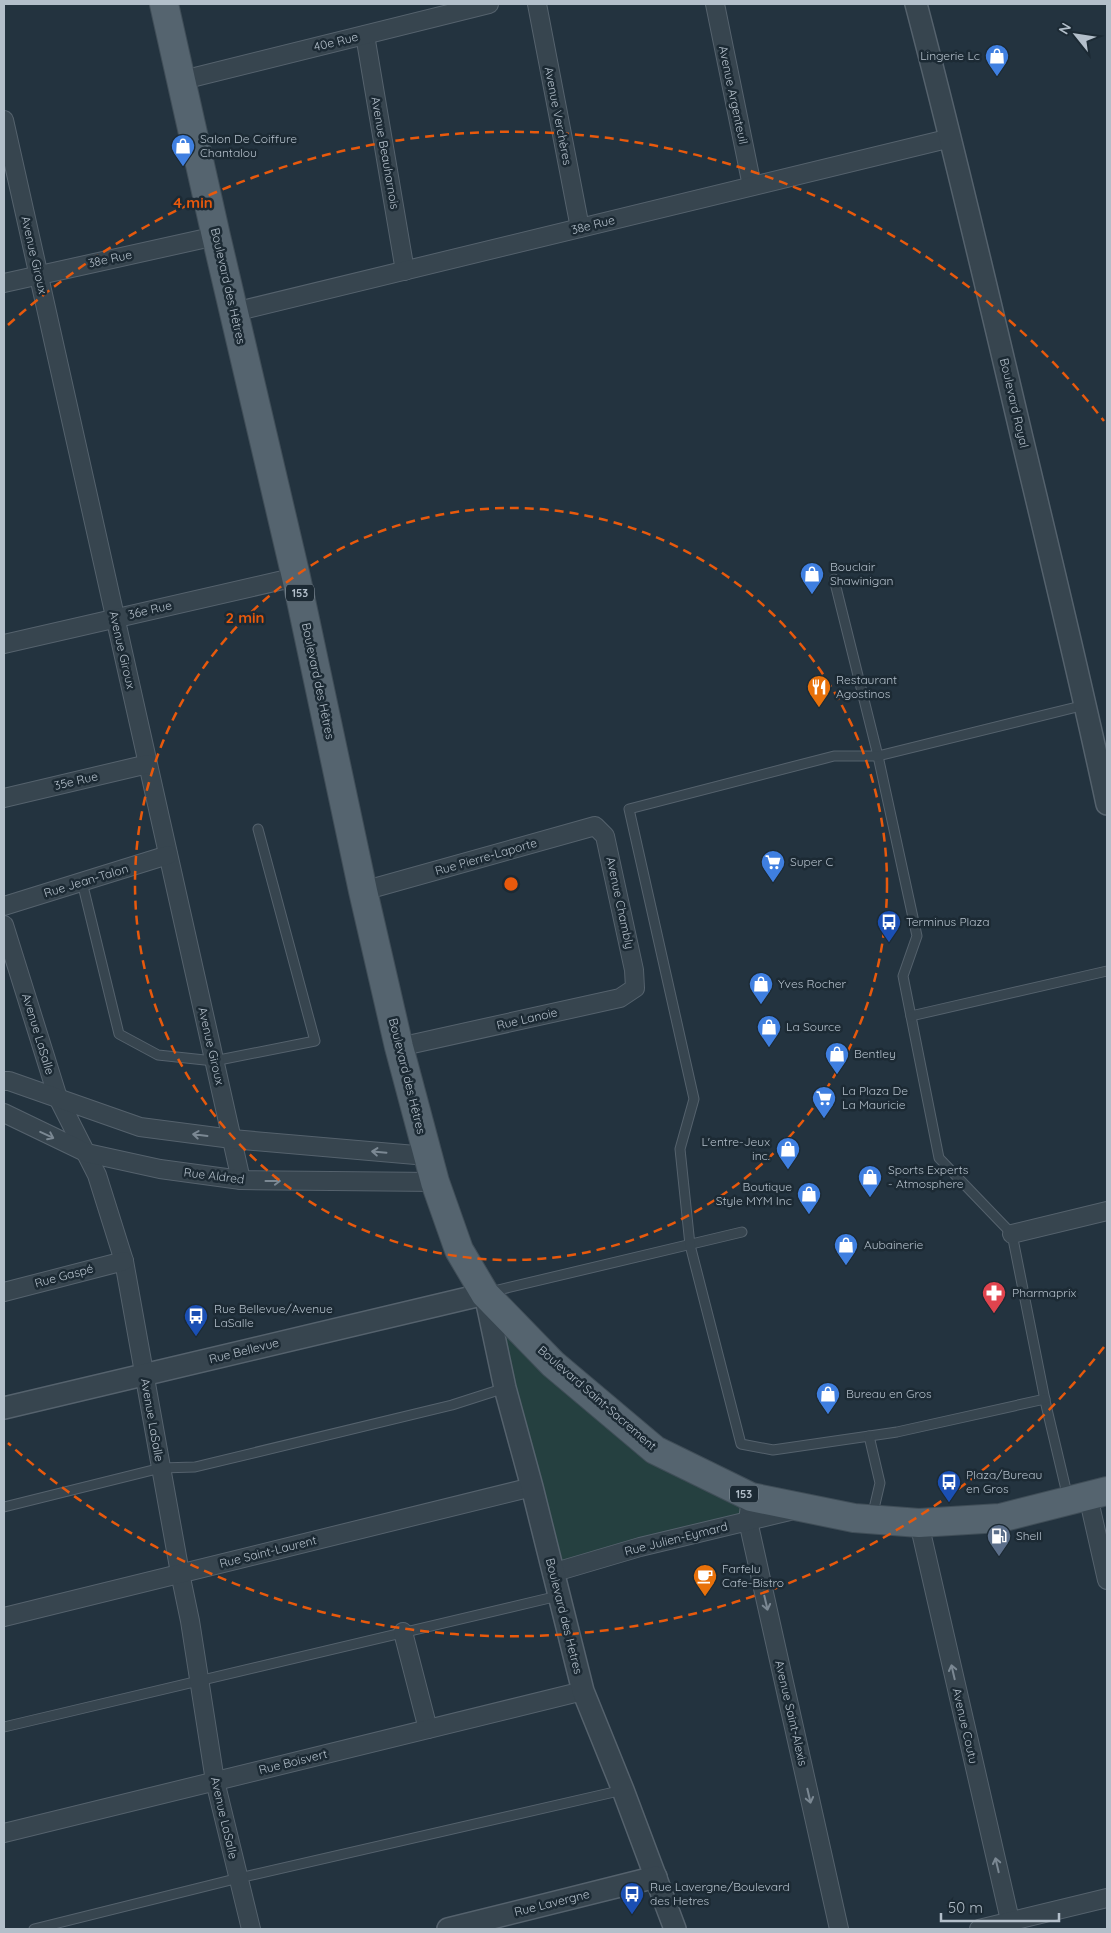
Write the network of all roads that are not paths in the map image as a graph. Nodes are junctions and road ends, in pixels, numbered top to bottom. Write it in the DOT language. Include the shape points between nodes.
graph roads {
  1 [pos="164,4"];
  2 [pos="489,4"];
  3 [pos="537,4"];
  4 [pos="715,4"];
  5 [pos="916,4"];
  6 [pos="365,35"];
  7 [pos="183,80"];
  8 [pos="4,120"];
  9 [pos="951,138"];
  10 [pos="752,186"];
  11 [pos="580,228"];
  12 [pos="216,236"];
  13 [pos="405,270"];
  14 [pos="38,275"];
  15 [pos="4,283"];
  16 [pos="234,312"];
  17 [pos="296,577"];
  18 [pos="834,579"];
  19 [pos="115,618"];
  20 [pos="4,644"];
  21 [pos="1086,705"];
  22 [pos="878,756"];
  23 [pos="148,764"];
  24 [pos="4,798"];
  25 [pos="1107,804"];
  26 [pos="258,829"];
  27 [pos="605,836"];
  28 [pos="168,855"];
  29 [pos="82,882"];
  30 [pos="363,891"];
  31 [pos="4,906"];
  32 [pos="4,925"];
  33 [pos="634,970"];
  34 [pos="1107,971"];
  35 [pos="911,1016"];
  36 [pos="399,1047"];
  37 [pos="214,1061"];
  38 [pos="4,1081"];
  39 [pos="58,1098"];
  40 [pos="4,1113"];
  41 [pos="232,1139"];
  42 [pos="87,1153"];
  43 [pos="428,1156"];
  44 [pos="241,1180"];
  45 [pos="435,1182"];
  46 [pos="1107,1211"];
  47 [pos="742,1232"];
  48 [pos="1012,1234"];
  49 [pos="690,1245"];
  50 [pos="124,1261"];
  51 [pos="4,1292"];
  52 [pos="485,1294"];
  53 [pos="144,1376"];
  54 [pos="505,1388"];
  55 [pos="1045,1399"];
  56 [pos="4,1408"];
  57 [pos="869,1436"];
  58 [pos="161,1468"];
  59 [pos="532,1487"];
  60 [pos="1088,1496"];
  61 [pos="4,1507"];
  62 [pos="749,1509"];
  63 [pos="871,1520"];
  64 [pos="919,1523"];
  65 [pos="552,1572"];
  66 [pos="180,1574"];
  67 [pos="1107,1580"];
  68 [pos="558,1596"];
  69 [pos="4,1617"];
  70 [pos="403,1632"];
  71 [pos="200,1681"];
  72 [pos="583,1691"];
  73 [pos="4,1727"];
  74 [pos="428,1729"];
  75 [pos="215,1781"];
  76 [pos="623,1790"];
  77 [pos="4,1833"];
  78 [pos="656,1877"];
  79 [pos="238,1878"];
  80 [pos="1107,1898"];
  81 [pos="1011,1926"];
  82 [pos="34,1929"];
  83 [pos="251,1929"];
  84 [pos="448,1929"];
  85 [pos="675,1929"];
  86 [pos="839,1929"];
  87 [pos="979,1929"];
  1 -- 7 [label="main road, Boulevard des Hêtres / 153"];
  2 -- 6 [label="street, 40e Rue"];
  3 -- 11 [label="street, Avenue Verchères"];
  4 -- 10 [label="street, Avenue Argenteuil"];
  5 -- 9 [label="street, Boulevard Royal"];
  6 -- 7 [label="street, 40e Rue"];
  6 -- 13 [label="street, Avenue Beauharnois"];
  7 -- 12 [label="main road, Boulevard des Hêtres / 153"];
  8 -- 14 [label="street, Avenue Giroux"];
  9 -- 10 [label="street, 38e Rue"];
  9 -- 21 [label="street, Boulevard Royal"];
  10 -- 11 [label="street, 38e Rue"];
  11 -- 13 [label="street, 38e Rue"];
  12 -- 14 [label="street, 38e Rue"];
  12 -- 16 [label="main road, Boulevard des Hêtres / 153"];
  13 -- 16 [label="street, 38e Rue"];
  14 -- 15 [label="street, 38e Rue"];
  14 -- 19 [label="street, Avenue Giroux"];
  16 -- 17 [label="main road, Boulevard des Hêtres / 153"];
  17 -- 19 [label="street, 36e Rue"];
  17 -- 30 [label="main road, Boulevard des Hêtres / 153"];
  18 -- 22 [label="lane"];
  19 -- 20 [label="street, 36e Rue"];
  19 -- 23 [label="street, Avenue Giroux"];
  21 -- 22 [label="lane"];
  21 -- 25 [label="street, Boulevard Royal"];
  22 -- 35 [label="lane" via="917,936 904,976"];
  22 -- 49 [label="lane" via="834,756 629,809 694,1099 680,1149"];
  23 -- 24 [label="street, 35e Rue"];
  23 -- 28 [label="street, Avenue Giroux"];
  26 -- 37 [label="lane" via="315,1041"];
  27 -- 30 [label="street, Rue Pierre-Laporte" via="595,826"];
  27 -- 33 [label="street, Avenue Chambly"];
  28 -- 29 [label="street, Rue Jean-Talon"];
  28 -- 37 [label="street, Avenue Giroux"];
  29 -- 31 [label="street, Rue Jean-Talon"];
  29 -- 37 [label="lane" via="119,1034 158,1056"];
  30 -- 36 [label="main road, Boulevard des Hêtres / 153"];
  32 -- 39 [label="street, Avenue LaSalle"];
  33 -- 36 [label="street, Rue Lanoie" via="634,988 620,998"];
  34 -- 35 [label="lane"];
  35 -- 48 [label="lane" via="940,1158"];
  36 -- 43 [label="main road, Boulevard des Hêtres / 153"];
  37 -- 41 [label="street, Avenue Giroux"];
  38 -- 39 [label="street"];
  41 -- 39 [label="street, one-way" via="140,1127"];
  39 -- 42 [label="street, Avenue LaSalle"];
  40 -- 42 [label="street, Rue Aldred, one-way"];
  43 -- 41 [label="street, one-way"];
  41 -- 44 [label="street, Avenue Giroux"];
  42 -- 44 [label="street, Rue Aldred" via="160,1169"];
  42 -- 50 [label="street, Avenue LaSalle"];
  43 -- 45 [label="main road, Boulevard des Hêtres / 153"];
  44 -- 45 [label="street, Rue Aldred, one-way"];
  45 -- 52 [label="main road, Boulevard Saint-Sacrement / 153" via="459,1250"];
  46 -- 48 [label="street"];
  47 -- 49 [label="lane"];
  48 -- 55 [label="lane"];
  49 -- 52 [label="lane"];
  49 -- 57 [label="lane" via="741,1444 773,1450"];
  50 -- 51 [label="street, Rue Gaspé"];
  50 -- 53 [label="street, Avenue LaSalle"];
  52 -- 53 [label="street, Rue Bellevue"];
  52 -- 54 [label="street, Boulevard des Hetres"];
  52 -- 62 [label="main road, Boulevard Saint-Sacrement / 153" via="553,1364 655,1450"];
  53 -- 56 [label="street, Rue Bellevue"];
  53 -- 58 [label="street, Avenue LaSalle"];
  54 -- 58 [label="lane" via="452,1405 196,1467"];
  54 -- 59 [label="street, Boulevard des Hetres"];
  55 -- 57 [label="lane"];
  55 -- 60 [label="lane"];
  57 -- 63 [label="lane" via="880,1483"];
  58 -- 61 [label="lane"];
  58 -- 66 [label="street, Avenue LaSalle"];
  59 -- 65 [label="street, Boulevard des Hetres"];
  59 -- 66 [label="street, Rue Saint-Laurent"];
  60 -- 64 [label="main road, Boulevard Saint-Sacrement / 153" via="1000,1518"];
  60 -- 67 [label="street"];
  62 -- 63 [label="main road, Boulevard Saint-Sacrement / 153" via="802,1508"];
  62 -- 65 [label="street, Rue Julien-Eymard" via="640,1547"];
  62 -- 86 [label="street, Avenue Saint-Alexis, one-way"];
  63 -- 64 [label="main road, Boulevard Saint-Sacrement / 153"];
  81 -- 64 [label="street, Avenue Coutu, one-way"];
  65 -- 68 [label="street, Boulevard des Hetres"];
  66 -- 69 [label="street, Rue Saint-Laurent"];
  66 -- 71 [label="street, Avenue LaSalle"];
  68 -- 70 [label="lane"];
  68 -- 72 [label="street, Boulevard des Hetres"];
  70 -- 71 [label="lane"];
  70 -- 74 [label="street"];
  71 -- 73 [label="lane"];
  71 -- 75 [label="street, Avenue LaSalle"];
  72 -- 74 [label="street, Rue Boisvert"];
  72 -- 76 [label="street, Boulevard des Hetres"];
  74 -- 75 [label="street, Rue Boisvert"];
  75 -- 77 [label="street, Rue Boisvert"];
  75 -- 79 [label="street, Avenue LaSalle"];
  76 -- 78 [label="street, Boulevard des Hetres"];
  76 -- 79 [label="lane"];
  78 -- 84 [label="street, Rue Lavergne"];
  78 -- 85 [label="street, Boulevard des Hetres"];
  79 -- 82 [label="lane"];
  79 -- 83 [label="street, Avenue LaSalle"];
  80 -- 81 [label="street"];
  81 -- 87 [label="street"];
}
